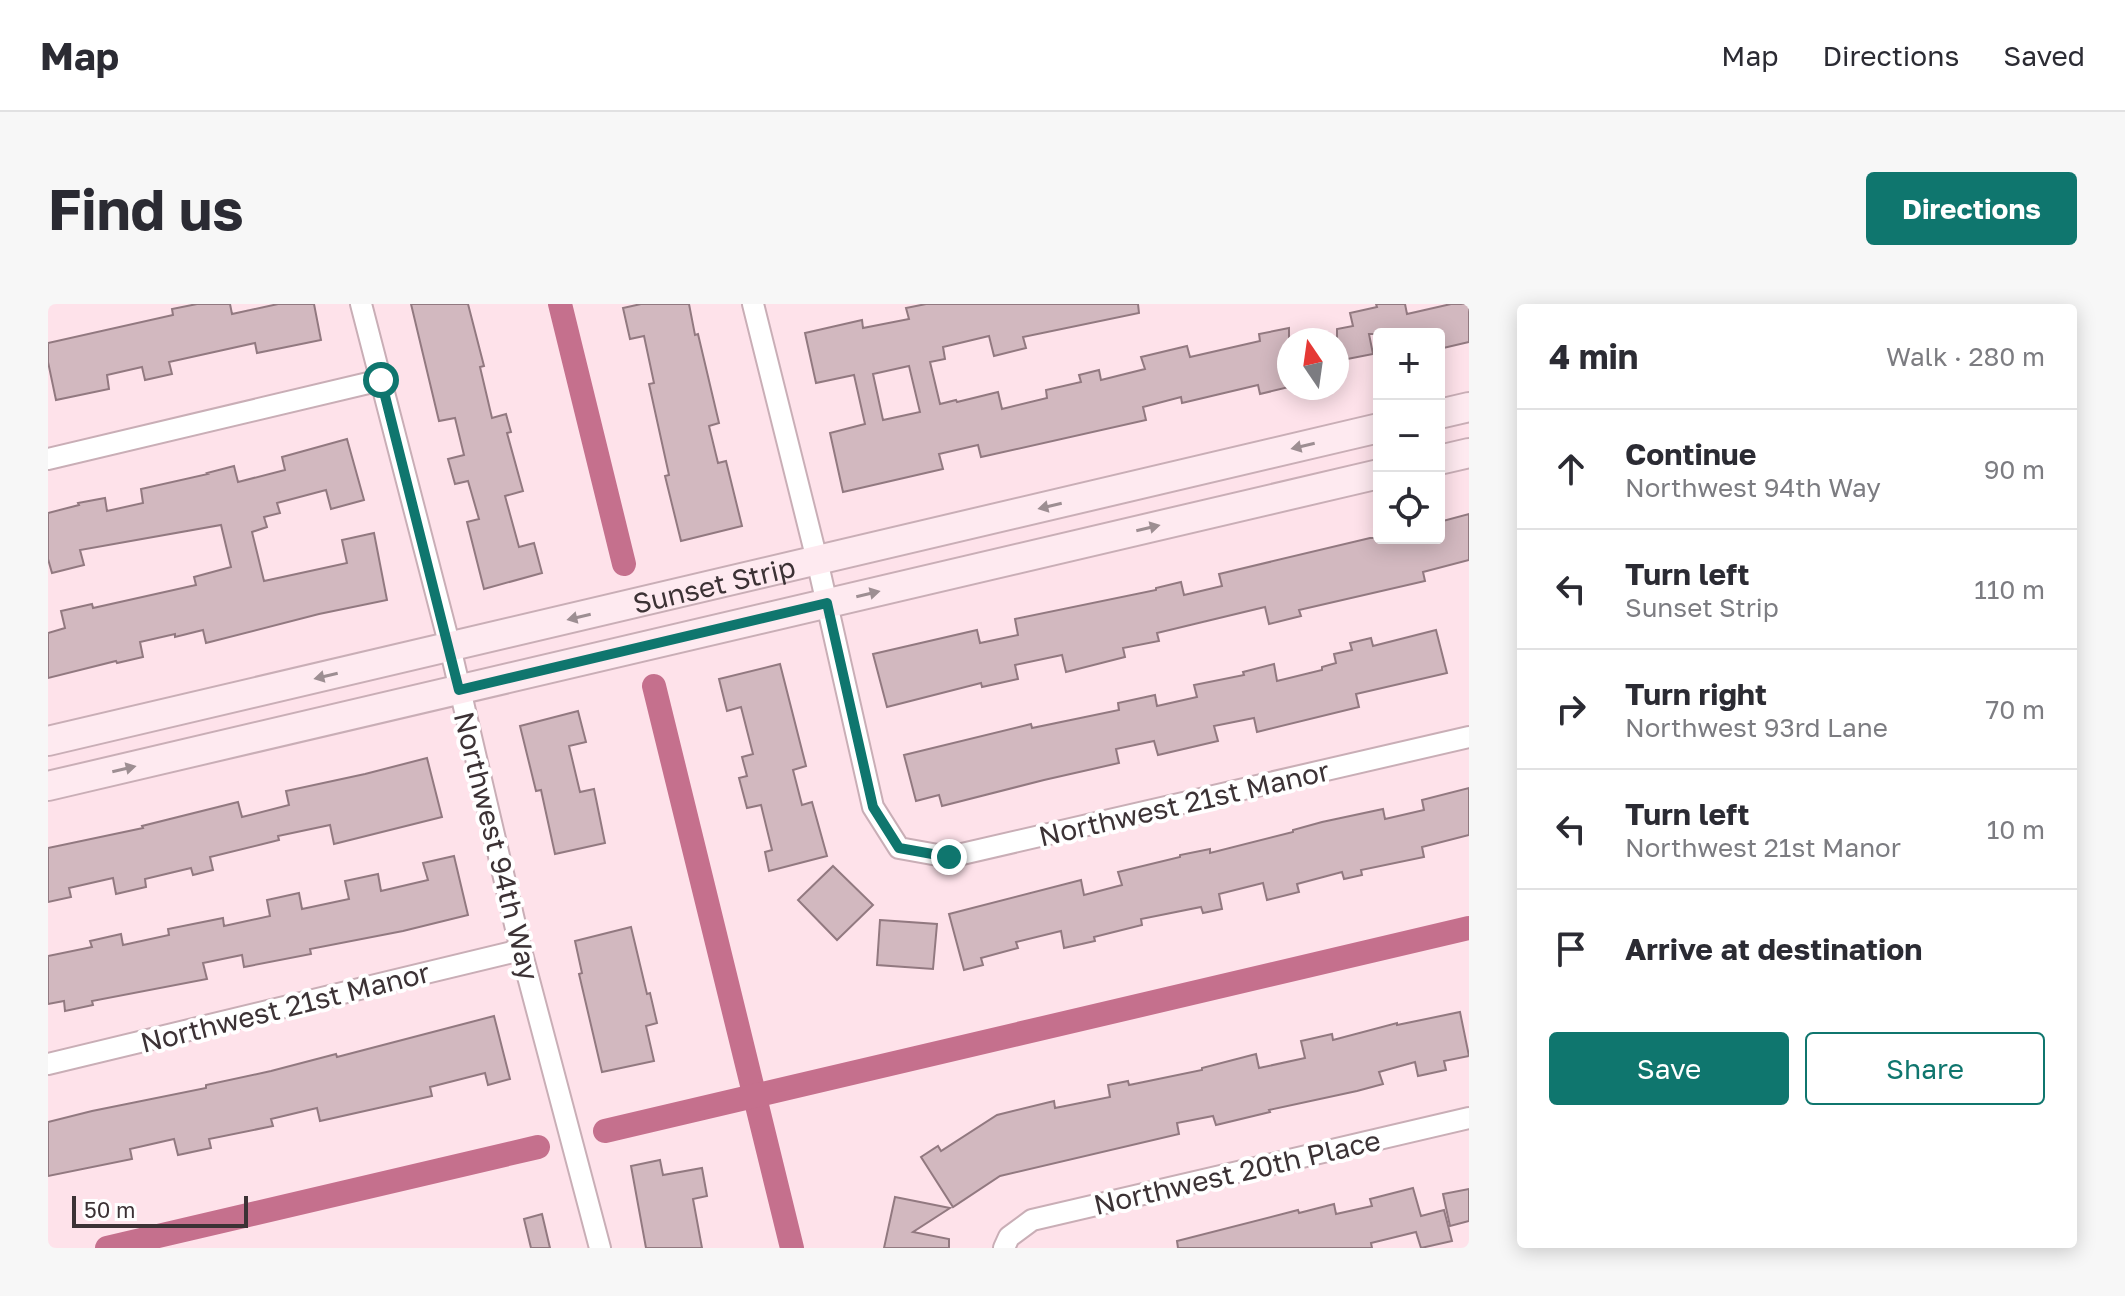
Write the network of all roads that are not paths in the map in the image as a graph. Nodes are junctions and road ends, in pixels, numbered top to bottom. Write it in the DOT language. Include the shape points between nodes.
graph roads {
  1 [pos="361,304"];
  2 [pos="753,304"];
  3 [pos="381,380"];
  4 [pos="1469,407"];
  5 [pos="1445,413"];
  6 [pos="1373,429"];
  7 [pos="1469,453"];
  8 [pos="48,459"];
  9 [pos="1445,459"];
  10 [pos="1373,475"];
  11 [pos="817,560"];
  12 [pos="827,603"];
  13 [pos="450,647"];
  14 [pos="459,690"];
  15 [pos="1469,737"];
  16 [pos="48,741"];
  17 [pos="48,786"];
  18 [pos="521,950"];
  19 [pos="48,1064"];
  20 [pos="1469,1118"];
  21 [pos="1006,1243"];
  22 [pos="600,1248"];
  1 -- 3 [label="street, Northwest 94th Way"];
  2 -- 11 [label="street"];
  3 -- 8 [label="street"];
  3 -- 13 [label="street, Northwest 94th Way"];
  4 -- 5 [label="street"];
  6 -- 11 [label="street, Sunset Strip, one-way"];
  7 -- 9 [label="street"];
  12 -- 10 [label="street, Sunset Strip, one-way"];
  11 -- 12 [label="street"];
  11 -- 13 [label="street, Sunset Strip, one-way"];
  12 -- 14 [label="street, Sunset Strip"];
  12 -- 15 [label="street, Northwest 21st Manor" via="873,807 899,848 949,857"];
  13 -- 14 [label="street, Northwest 94th Way"];
  13 -- 16 [label="street, Sunset Strip, one-way"];
  17 -- 14 [label="street, Sunset Strip, one-way"];
  14 -- 18 [label="street, Northwest 94th Way"];
  18 -- 19 [label="street, Northwest 21st Manor"];
  18 -- 22 [label="street, Northwest 94th Way"];
  20 -- 21 [label="street, Northwest 20th Place" via="1032,1220"];
}
